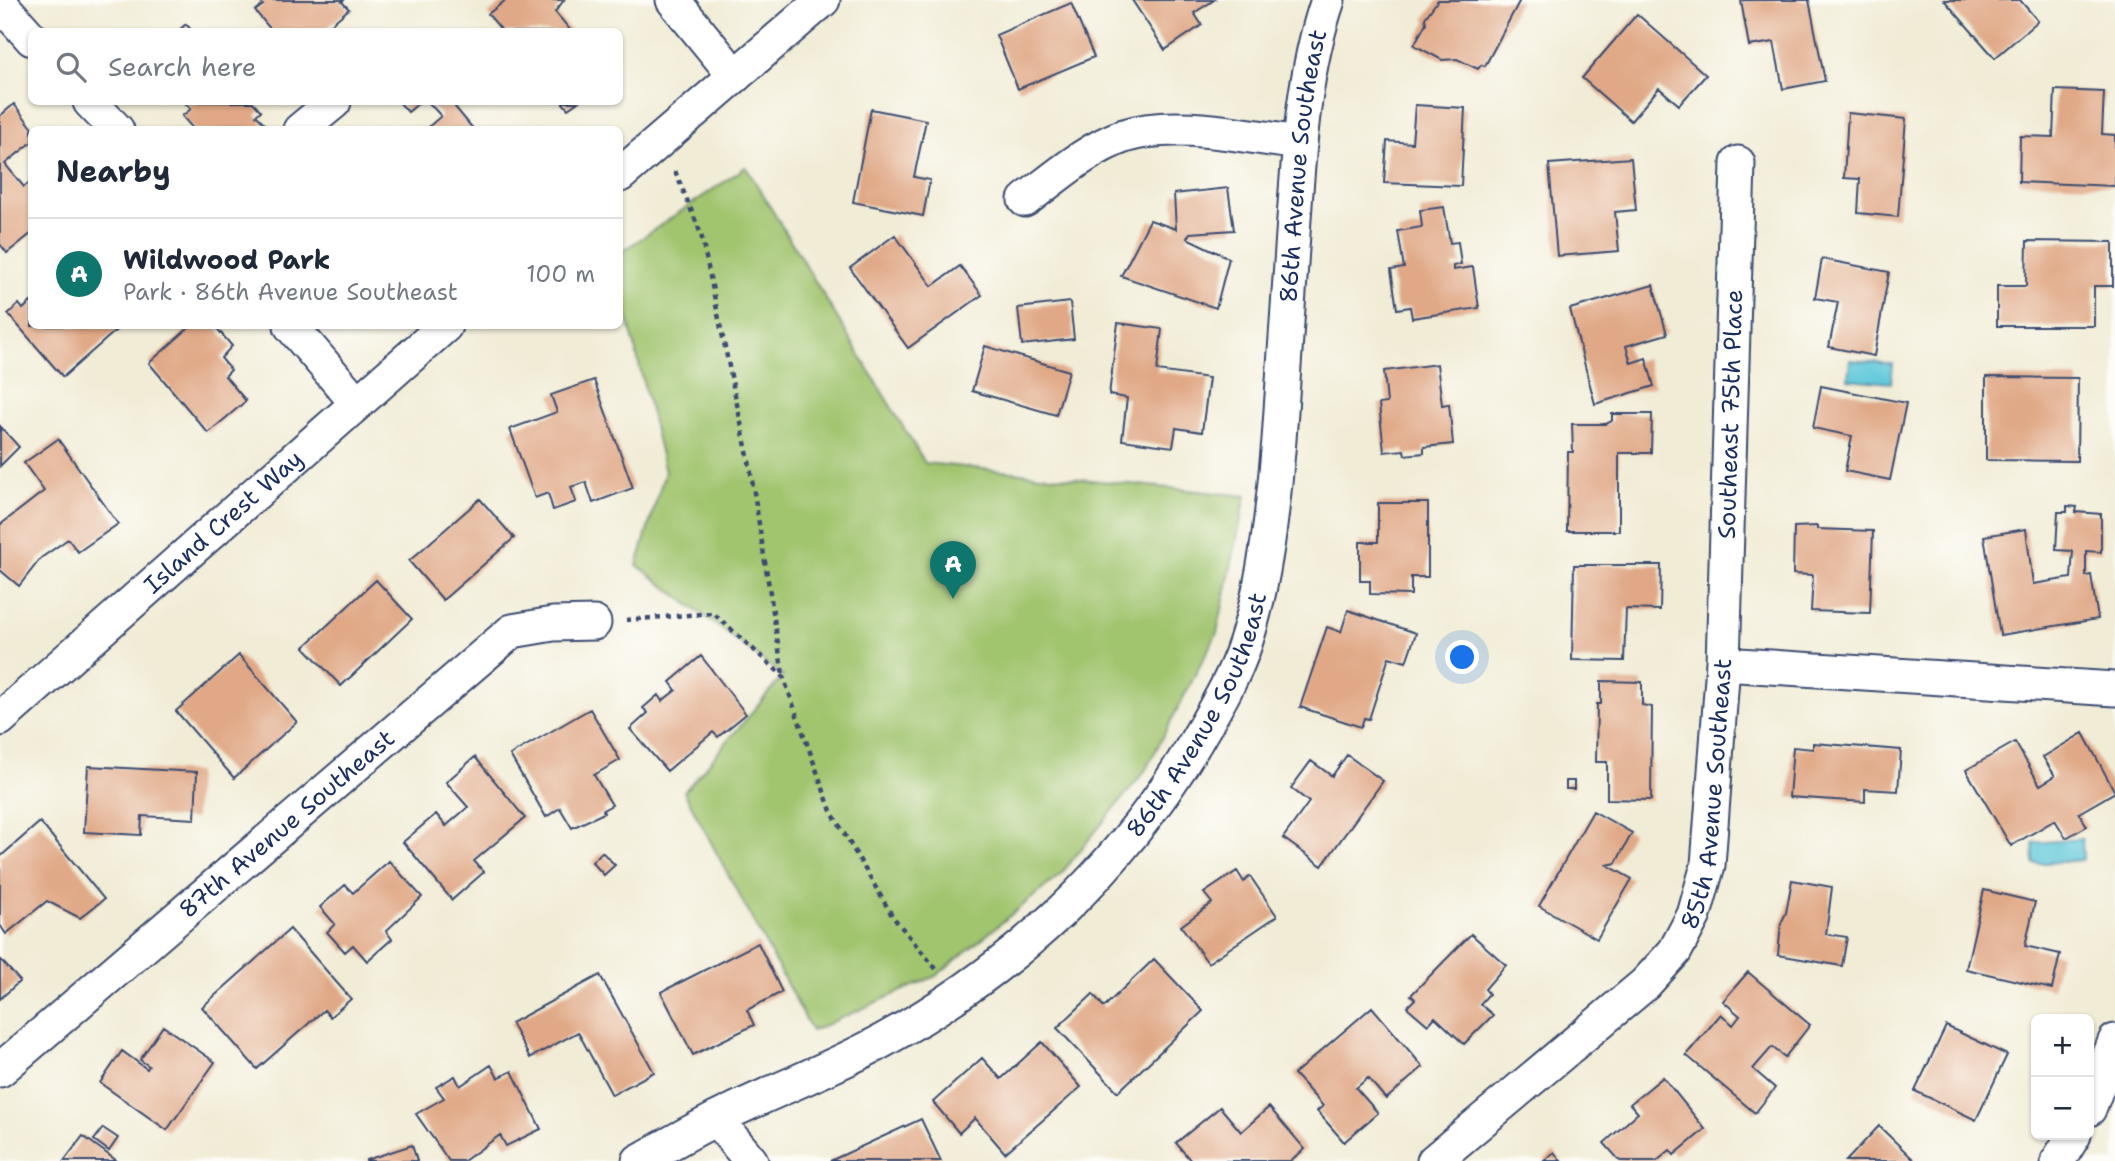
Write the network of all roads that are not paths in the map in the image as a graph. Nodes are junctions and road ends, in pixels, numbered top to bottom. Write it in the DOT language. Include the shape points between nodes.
graph roads {
  1 [pos="673,0"];
  2 [pos="823,0"];
  3 [pos="1328,0"];
  4 [pos="0,3"];
  5 [pos="28,34"];
  6 [pos="735,76"];
  7 [pos="93,105"];
  8 [pos="330,105"];
  9 [pos="113,126"];
  10 [pos="305,126"];
  11 [pos="1300,143"];
  12 [pos="1738,163"];
  13 [pos="623,172"];
  14 [pos="1025,200"];
  15 [pos="294,329"];
  16 [pos="441,329"];
  17 [pos="356,402"];
  18 [pos="594,622"];
  19 [pos="1723,664"];
  20 [pos="2115,689"];
  21 [pos="2,712"];
  22 [pos="2115,1041"];
  23 [pos="0,1070"];
  24 [pos="2094,1096"];
  25 [pos="716,1119"];
  26 [pos="2071,1140"];
  27 [pos="639,1161"];
  28 [pos="751,1161"];
  29 [pos="1434,1161"];
  30 [pos="2058,1161"];
  1 -- 6 [label="street"];
  2 -- 6 [label="street"];
  3 -- 11 [label="street, 86th Avenue Southeast"];
  4 -- 5 [label="street"];
  6 -- 13 [label="street"];
  7 -- 9 [label="street"];
  8 -- 10 [label="street"];
  11 -- 14 [label="street" via="1171,129 1125,136 1090,152"];
  11 -- 25 [label="street, 86th Avenue Southeast" via="1277,458 1257,598 1244,647 1211,716 1165,792 1104,871 1034,938 958,995 882,1041"];
  12 -- 19 [label="street, Southeast 75th Place"];
  15 -- 17 [label="street"];
  16 -- 17 [label="street, Island Crest Way"];
  17 -- 21 [label="street, Island Crest Way"];
  18 -- 23 [label="street, 87th Avenue Southeast" via="512,631"];
  19 -- 20 [label="street, 85th Avenue Southeast"];
  19 -- 29 [label="street, 85th Avenue Southeast" via="1708,865 1694,915 1675,951 1645,984"];
  22 -- 24 [label="street"];
  25 -- 27 [label="street, 86th Avenue Southeast"];
  25 -- 28 [label="street"];
  26 -- 30 [label="street"];
}
